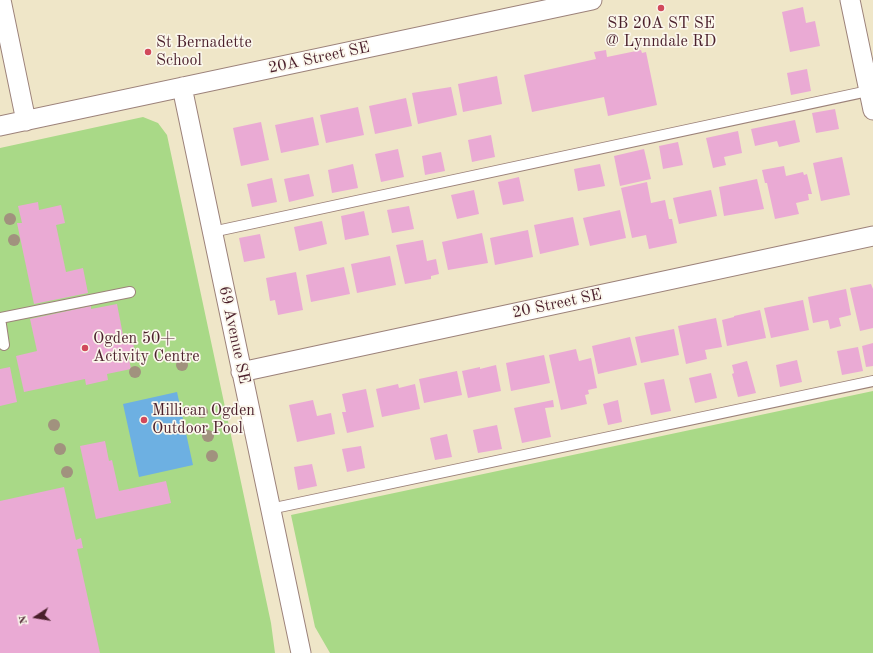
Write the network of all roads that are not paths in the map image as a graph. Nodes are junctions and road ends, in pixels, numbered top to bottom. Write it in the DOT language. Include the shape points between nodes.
graph roads {
  1 [pos="1,0"];
  2 [pos="850,0"];
  3 [pos="580,1"];
  4 [pos="182,87"];
  5 [pos="871,91"];
  6 [pos="873,110"];
  7 [pos="26,121"];
  8 [pos="0,126"];
  9 [pos="212,232"];
  10 [pos="873,236"];
  11 [pos="130,292"];
  12 [pos="4,345"];
  13 [pos="241,372"];
  14 [pos="873,381"];
  15 [pos="270,509"];
  16 [pos="301,653"];
  1 -- 7 [label="street"];
  2 -- 5 [label="street"];
  3 -- 4 [label="street, 20A Street SE"];
  4 -- 7 [label="street, 20A Street SE"];
  4 -- 9 [label="street, 69 Avenue SE"];
  5 -- 6 [label="street"];
  5 -- 9 [label="lane"];
  7 -- 8 [label="street, 20A Street SE"];
  9 -- 13 [label="street, 69 Avenue SE"];
  10 -- 13 [label="street, 20 Street SE"];
  11 -- 12 [label="lane" via="0,318"];
  13 -- 15 [label="street, 69 Avenue SE"];
  14 -- 15 [label="lane"];
  15 -- 16 [label="street, 69 Avenue SE"];
}
